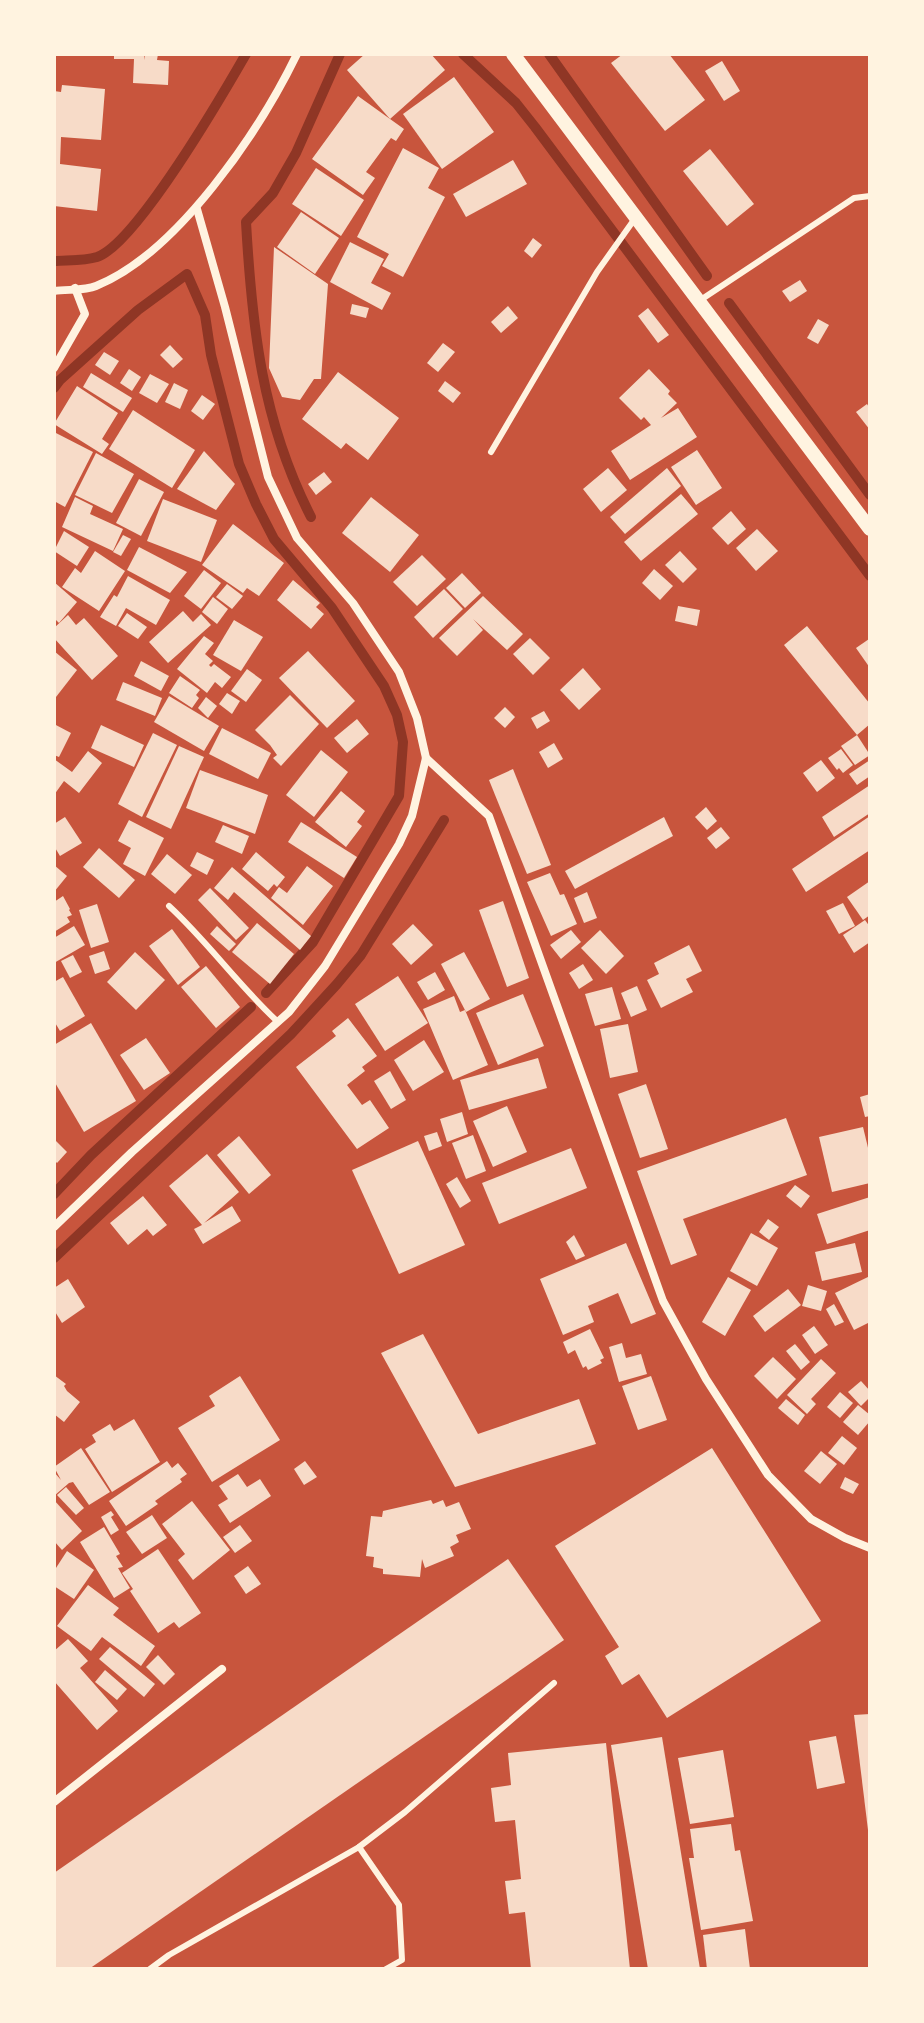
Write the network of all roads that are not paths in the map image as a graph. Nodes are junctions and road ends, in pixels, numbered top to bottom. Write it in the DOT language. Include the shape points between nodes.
graph roads {
  1 [pos="297,54"];
  2 [pos="513,54"];
  3 [pos="870,196"];
  4 [pos="197,209"];
  5 [pos="636,217"];
  6 [pos="75,288"];
  7 [pos="54,291"];
  8 [pos="699,301"];
  9 [pos="54,368"];
  10 [pos="491,452"];
  11 [pos="870,529"];
  12 [pos="426,758"];
  13 [pos="169,906"];
  14 [pos="278,1022"];
  15 [pos="54,1227"];
  16 [pos="870,1548"];
  17 [pos="222,1669"];
  18 [pos="554,1683"];
  19 [pos="54,1802"];
  20 [pos="359,1847"];
  21 [pos="150,1969"];
  22 [pos="386,1969"];
  1 -- 4 [label="street" via="274,101"];
  2 -- 5 [label="street"];
  3 -- 8 [label="lane" via="854,198"];
  4 -- 6 [label="street" via="125,271 93,287"];
  4 -- 12 [label="street" via="268,477 297,538 353,603 399,672"];
  5 -- 8 [label="street"];
  5 -- 10 [label="lane" via="597,272"];
  6 -- 7 [label="street"];
  6 -- 9 [label="street" via="85,314"];
  8 -- 11 [label="street"];
  12 -- 14 [label="street" via="412,816 399,844 325,966"];
  12 -- 16 [label="street" via="489,816 663,1301 706,1379 760,1464 811,1519"];
  13 -- 14 [label="lane"];
  14 -- 15 [label="street"];
  17 -- 19 [label="street"];
  18 -- 20 [label="lane"];
  20 -- 21 [label="lane"];
  20 -- 22 [label="lane" via="399,1905 402,1960"];
}
